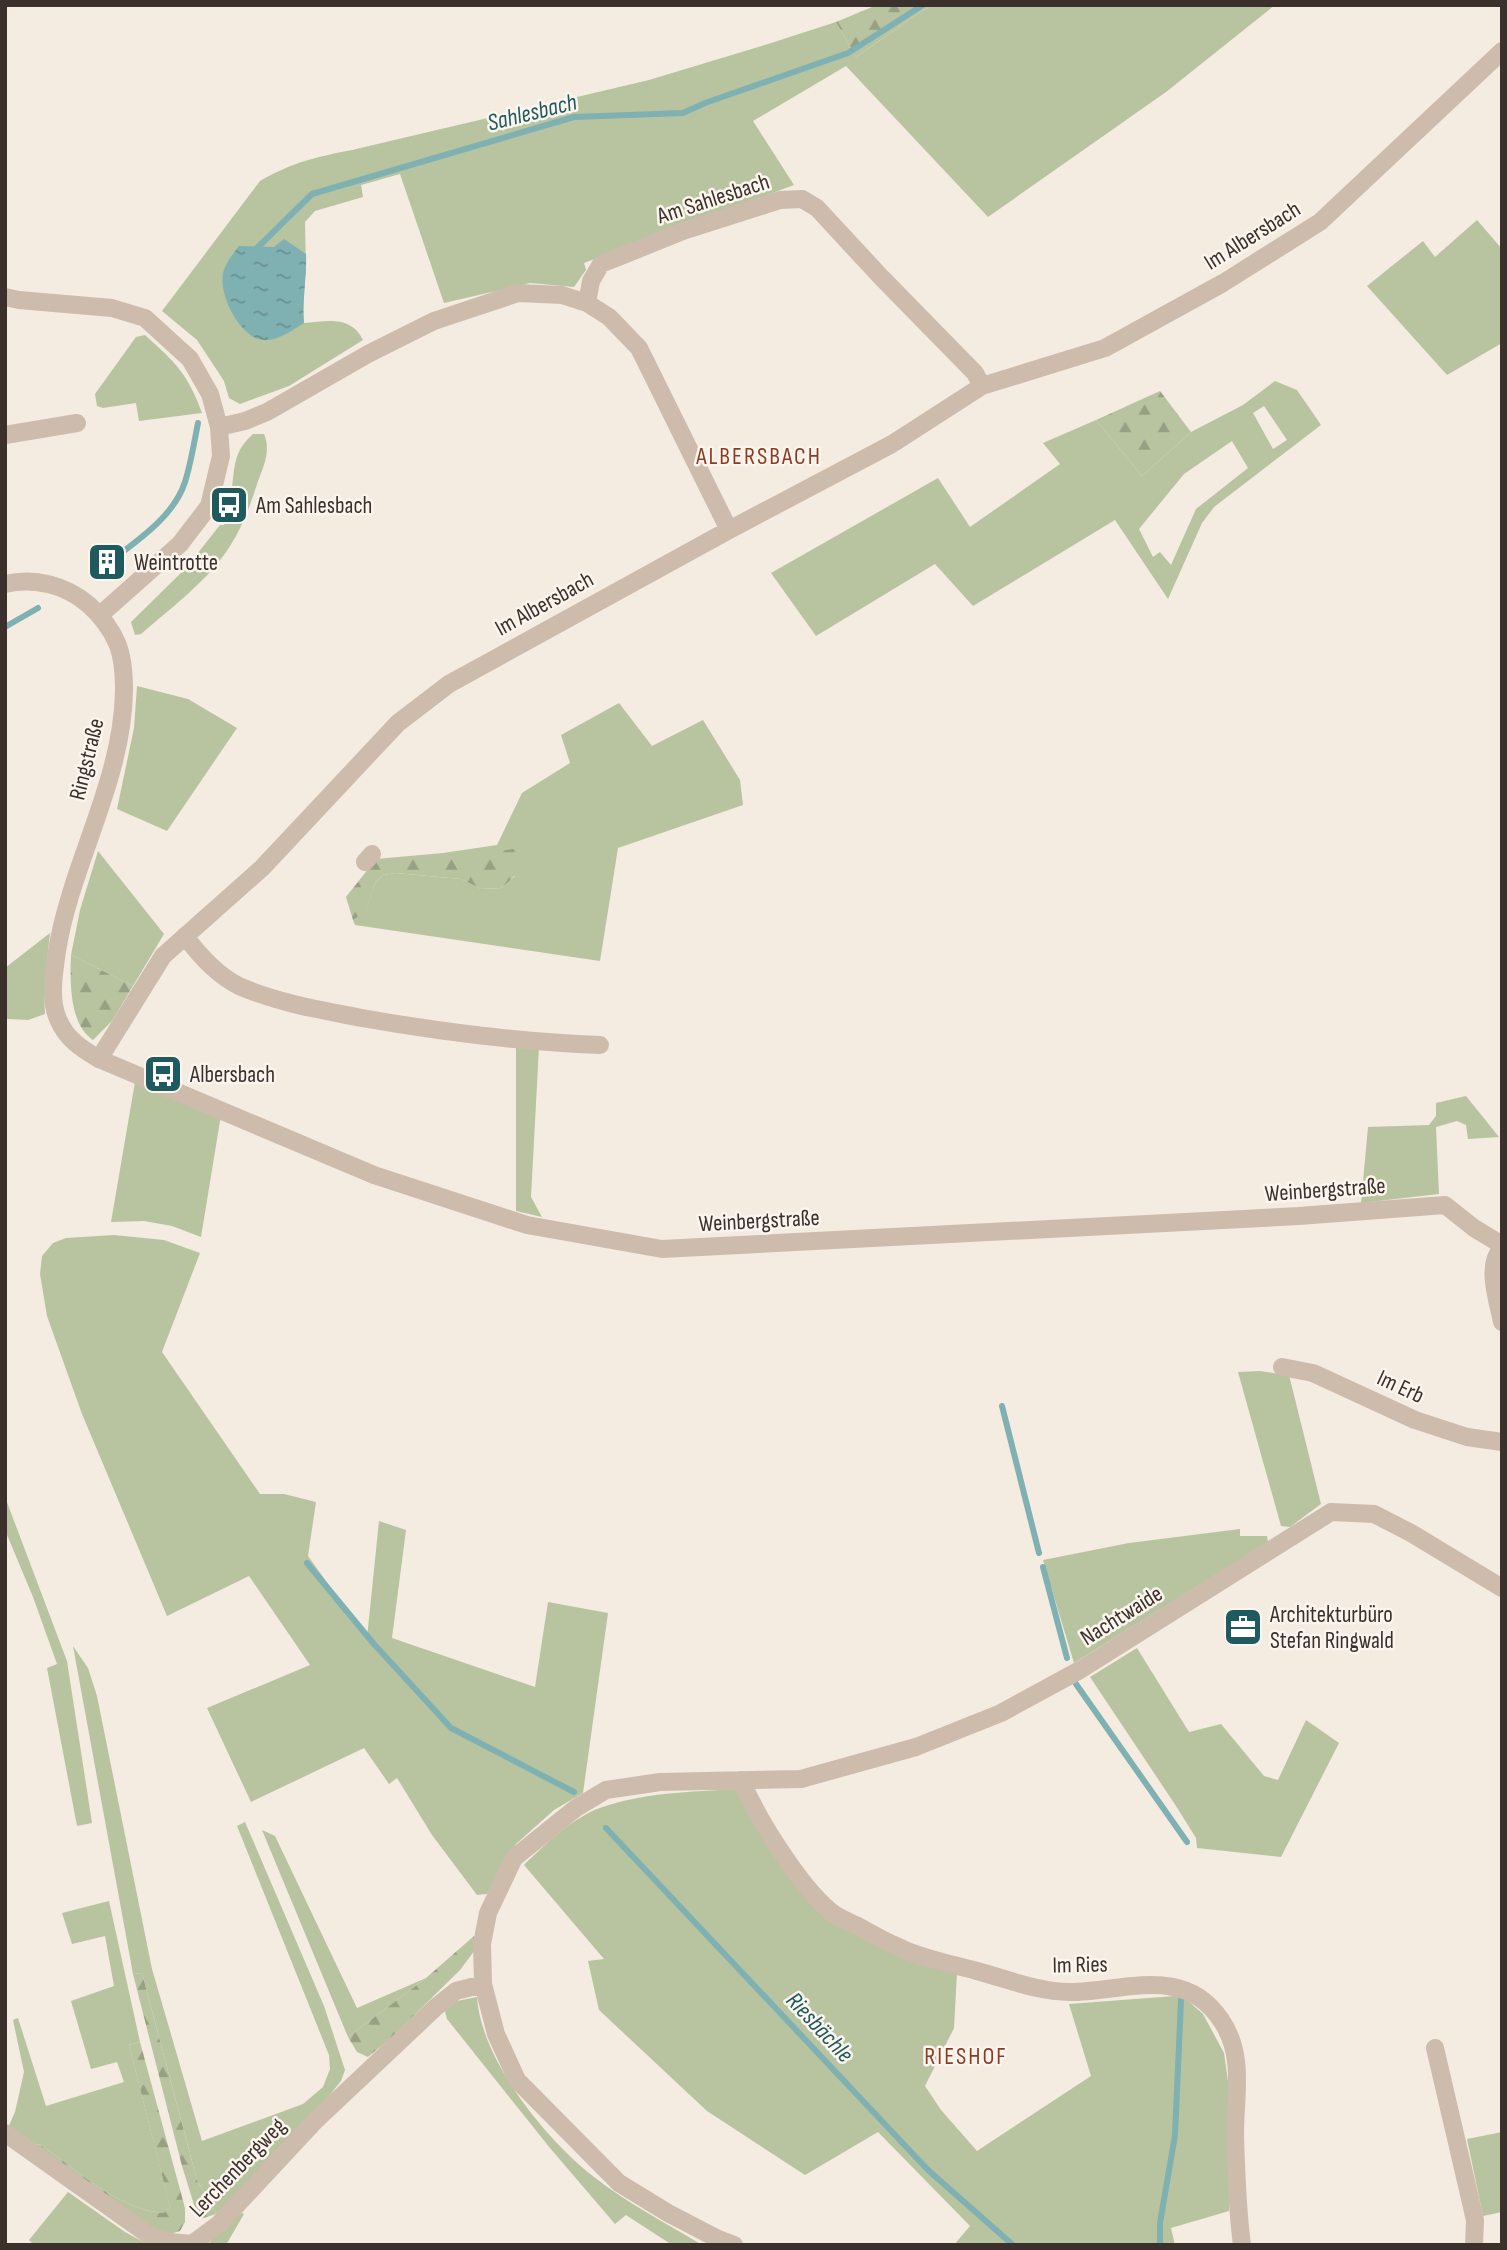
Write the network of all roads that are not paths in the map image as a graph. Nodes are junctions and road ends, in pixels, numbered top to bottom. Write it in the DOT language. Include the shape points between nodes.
graph roads {
  1 [pos="1502,51"];
  2 [pos="5,297"];
  3 [pos="587,303"];
  4 [pos="982,386"];
  5 [pos="77,423"];
  6 [pos="219,427"];
  7 [pos="5,435"];
  8 [pos="729,530"];
  9 [pos="5,584"];
  10 [pos="100,615"];
  11 [pos="185,936"];
  12 [pos="58,1018"];
  13 [pos="600,1045"];
  14 [pos="99,1059"];
  15 [pos="1502,1246"];
  16 [pos="1502,1322"];
  17 [pos="1282,1367"];
  18 [pos="1502,1442"];
  19 [pos="1502,1588"];
  20 [pos="741,1780"];
  21 [pos="484,1984"];
  22 [pos="1434,2048"];
  23 [pos="5,2133"];
  24 [pos="734,2245"];
  25 [pos="1242,2245"];
  26 [pos="1474,2245"];
  1 -- 4 [label="street, Im Albersbach" via="1320,222 1223,283 1105,348"];
  2 -- 6 [label="street" via="112,308 145,318 191,359 210,394"];
  3 -- 4 [label="street, Am Sahlesbach" via="591,281 601,264 683,231 780,200 802,199 817,208 975,373"];
  3 -- 6 [label="street" via="562,295 518,293 434,321 267,412"];
  3 -- 8 [label="street" via="609,317 639,348"];
  4 -- 8 [label="street, Im Albersbach" via="892,444"];
  5 -- 7 [label="street"];
  6 -- 10 [label="street" via="222,456 209,506 180,544"];
  8 -- 11 [label="street, Im Albersbach" via="421,703 262,868"];
  9 -- 10 [label="street, Ringstraße" via="59,585"];
  10 -- 12 [label="street, Ringstraße" via="118,644 124,674 123,713 102,802 61,923 53,976"];
  11 -- 13 [label="street" via="200,957 237,985 298,1006 432,1030"];
  11 -- 14 [label="street, Im Albersbach" via="163,956"];
  12 -- 14 [label="street, Weinbergstraße" via="67,1035"];
  14 -- 15 [label="street, Weinbergstraße" via="374,1175 527,1225 662,1249 1445,1205"];
  15 -- 16 [label="street" via="1495,1255 1494,1271"];
  17 -- 18 [label="street, Im Erb" via="1312,1373 1415,1420 1467,1437"];
  19 -- 20 [label="street, Nachtwaide" via="1374,1514 1332,1512 1080,1670 1001,1713 916,1747 802,1779"];
  20 -- 21 [label="street, Nachtwaide" via="660,1782 606,1790 576,1808 514,1858 488,1913 482,1944"];
  20 -- 25 [label="street, Im Ries" via="778,1845 831,1912 903,1949 1042,1989 1069,1992 1153,1984 1186,1989 1205,2002 1232,2040 1238,2068 1235,2130"];
  21 -- 23 [label="street, Lerchenbergweg" via="456,1991 436,2007 314,2122 219,2224 191,2244 150,2236"];
  21 -- 24 [label="street, Nachtwaide" via="496,2034 517,2080 619,2183"];
  22 -- 26 [label="street" via="1475,2220"];
}
